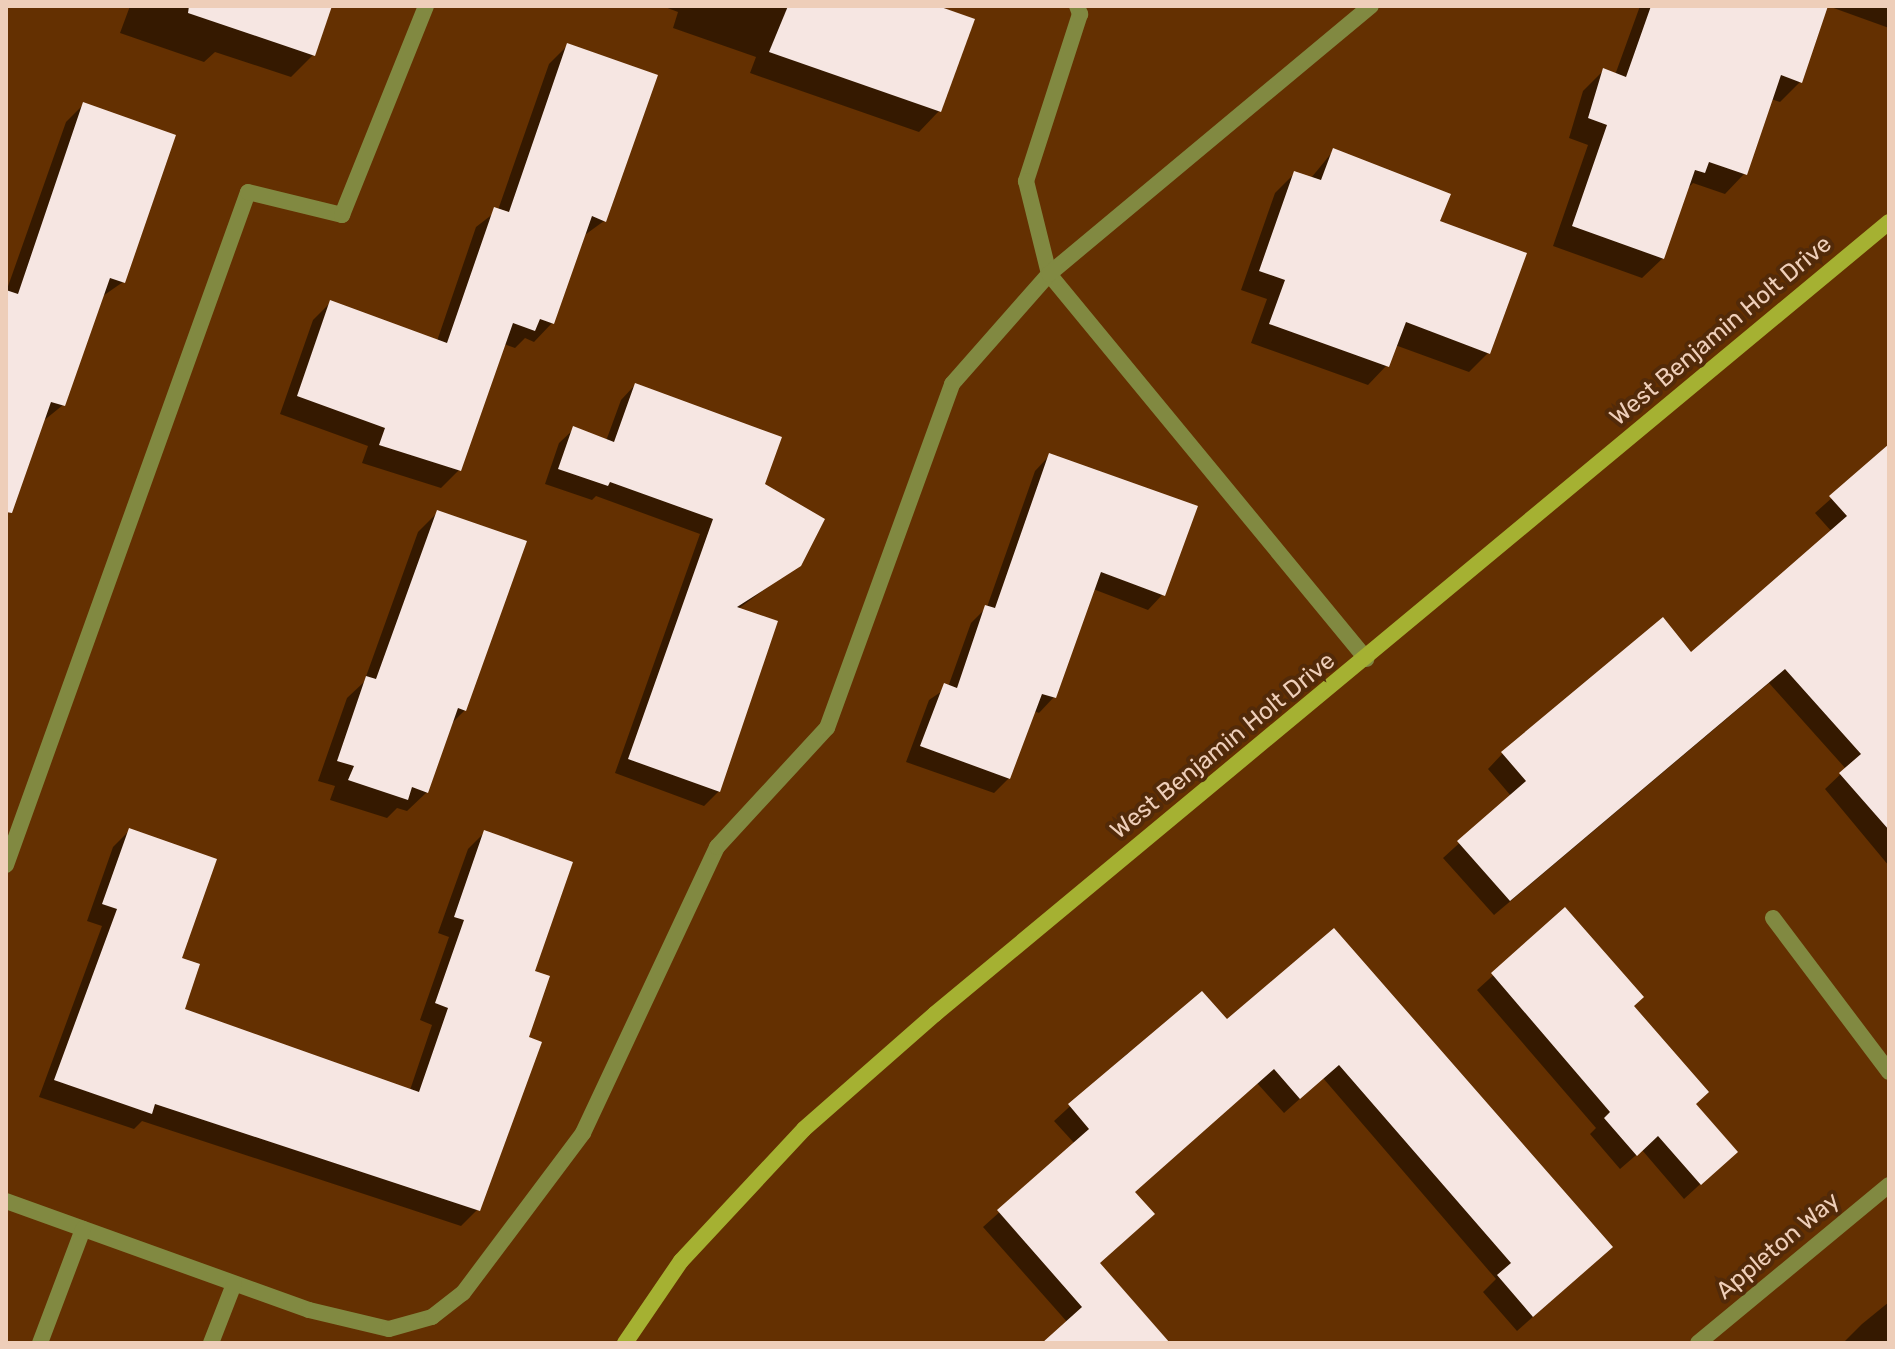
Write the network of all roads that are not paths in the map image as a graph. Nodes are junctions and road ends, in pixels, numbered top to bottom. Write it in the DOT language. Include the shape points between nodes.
graph roads {
  1 [pos="426,6"];
  2 [pos="1077,6"];
  3 [pos="1371,6"];
  4 [pos="1889,222"];
  5 [pos="1049,274"];
  6 [pos="1366,659"];
  7 [pos="6,865"];
  8 [pos="1773,918"];
  9 [pos="1889,1072"];
  10 [pos="1889,1185"];
  11 [pos="6,1201"];
  12 [pos="83,1229"];
  13 [pos="234,1284"];
  14 [pos="40,1343"];
  15 [pos="211,1343"];
  16 [pos="625,1343"];
  17 [pos="1698,1343"];
  1 -- 7 [label="street" via="342,215 248,192"];
  2 -- 5 [label="street" via="1075,29 1026,181"];
  3 -- 5 [label="street"];
  4 -- 6 [label="main road, West Benjamin Holt Drive"];
  5 -- 6 [label="street"];
  5 -- 13 [label="street" via="952,384 827,728 717,847 583,1133 463,1293 432,1317 389,1329 309,1310"];
  6 -- 16 [label="main road, West Benjamin Holt Drive" via="935,1014 804,1129 681,1261"];
  8 -- 9 [label="street"];
  10 -- 17 [label="street, Appleton Way"];
  11 -- 12 [label="street"];
  12 -- 13 [label="street"];
  12 -- 14 [label="street"];
  13 -- 15 [label="street"];
}
